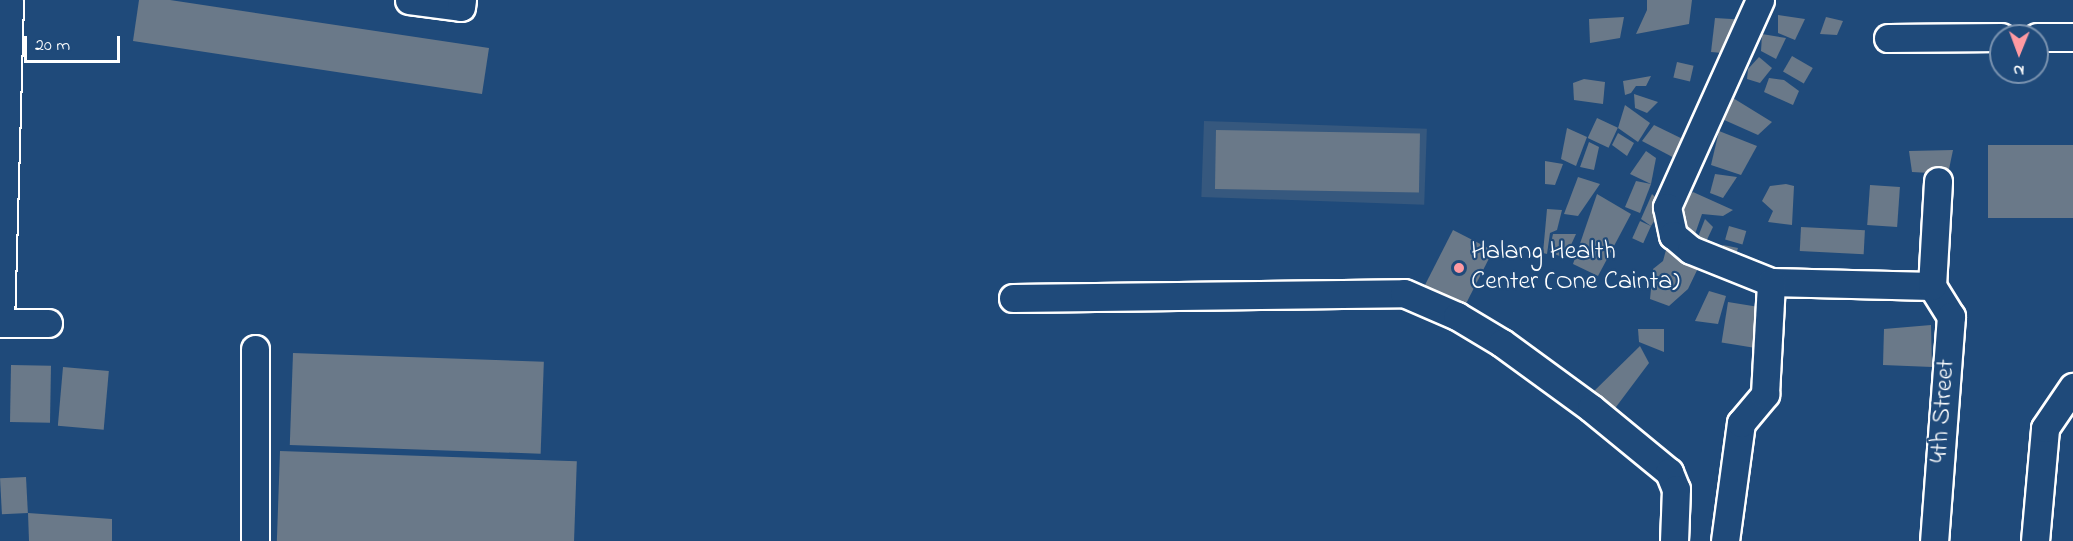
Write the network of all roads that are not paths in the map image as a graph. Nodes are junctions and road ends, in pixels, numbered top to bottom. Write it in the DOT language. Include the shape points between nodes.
graph roads {
  1 [pos="9,0"];
  2 [pos="409,0"];
  3 [pos="1760,0"];
  4 [pos="461,3"];
  5 [pos="2073,36"];
  6 [pos="1989,37"];
  7 [pos="2049,37"];
  8 [pos="1888,38"];
  9 [pos="2,132"];
  10 [pos="1938,181"];
  11 [pos="1771,282"];
  12 [pos="1932,286"];
  13 [pos="1013,298"];
  14 [pos="0,323"];
  15 [pos="48,323"];
  16 [pos="255,349"];
  17 [pos="2073,387"];
  18 [pos="255,541"];
  19 [pos="1674,541"];
  20 [pos="1725,541"];
  21 [pos="1934,541"];
  22 [pos="2034,541"];
  1 -- 9 [label="street"];
  2 -- 4 [label="street"];
  3 -- 11 [label="street" via="1667,207 1673,235 1691,250"];
  5 -- 7 [label="street"];
  6 -- 8 [label="street"];
  9 -- 14 [label="street"];
  10 -- 12 [label="street"];
  11 -- 12 [label="street"];
  11 -- 20 [label="street" via="1765,394 1741,423"];
  12 -- 21 [label="street, 4th Street" via="1952,316"];
  13 -- 19 [label="street" via="1404,293 1457,316 1502,343 1669,472 1676,489"];
  14 -- 15 [label="street"];
  16 -- 18 [label="street"];
  17 -- 22 [label="street" via="2045,428"];
}
